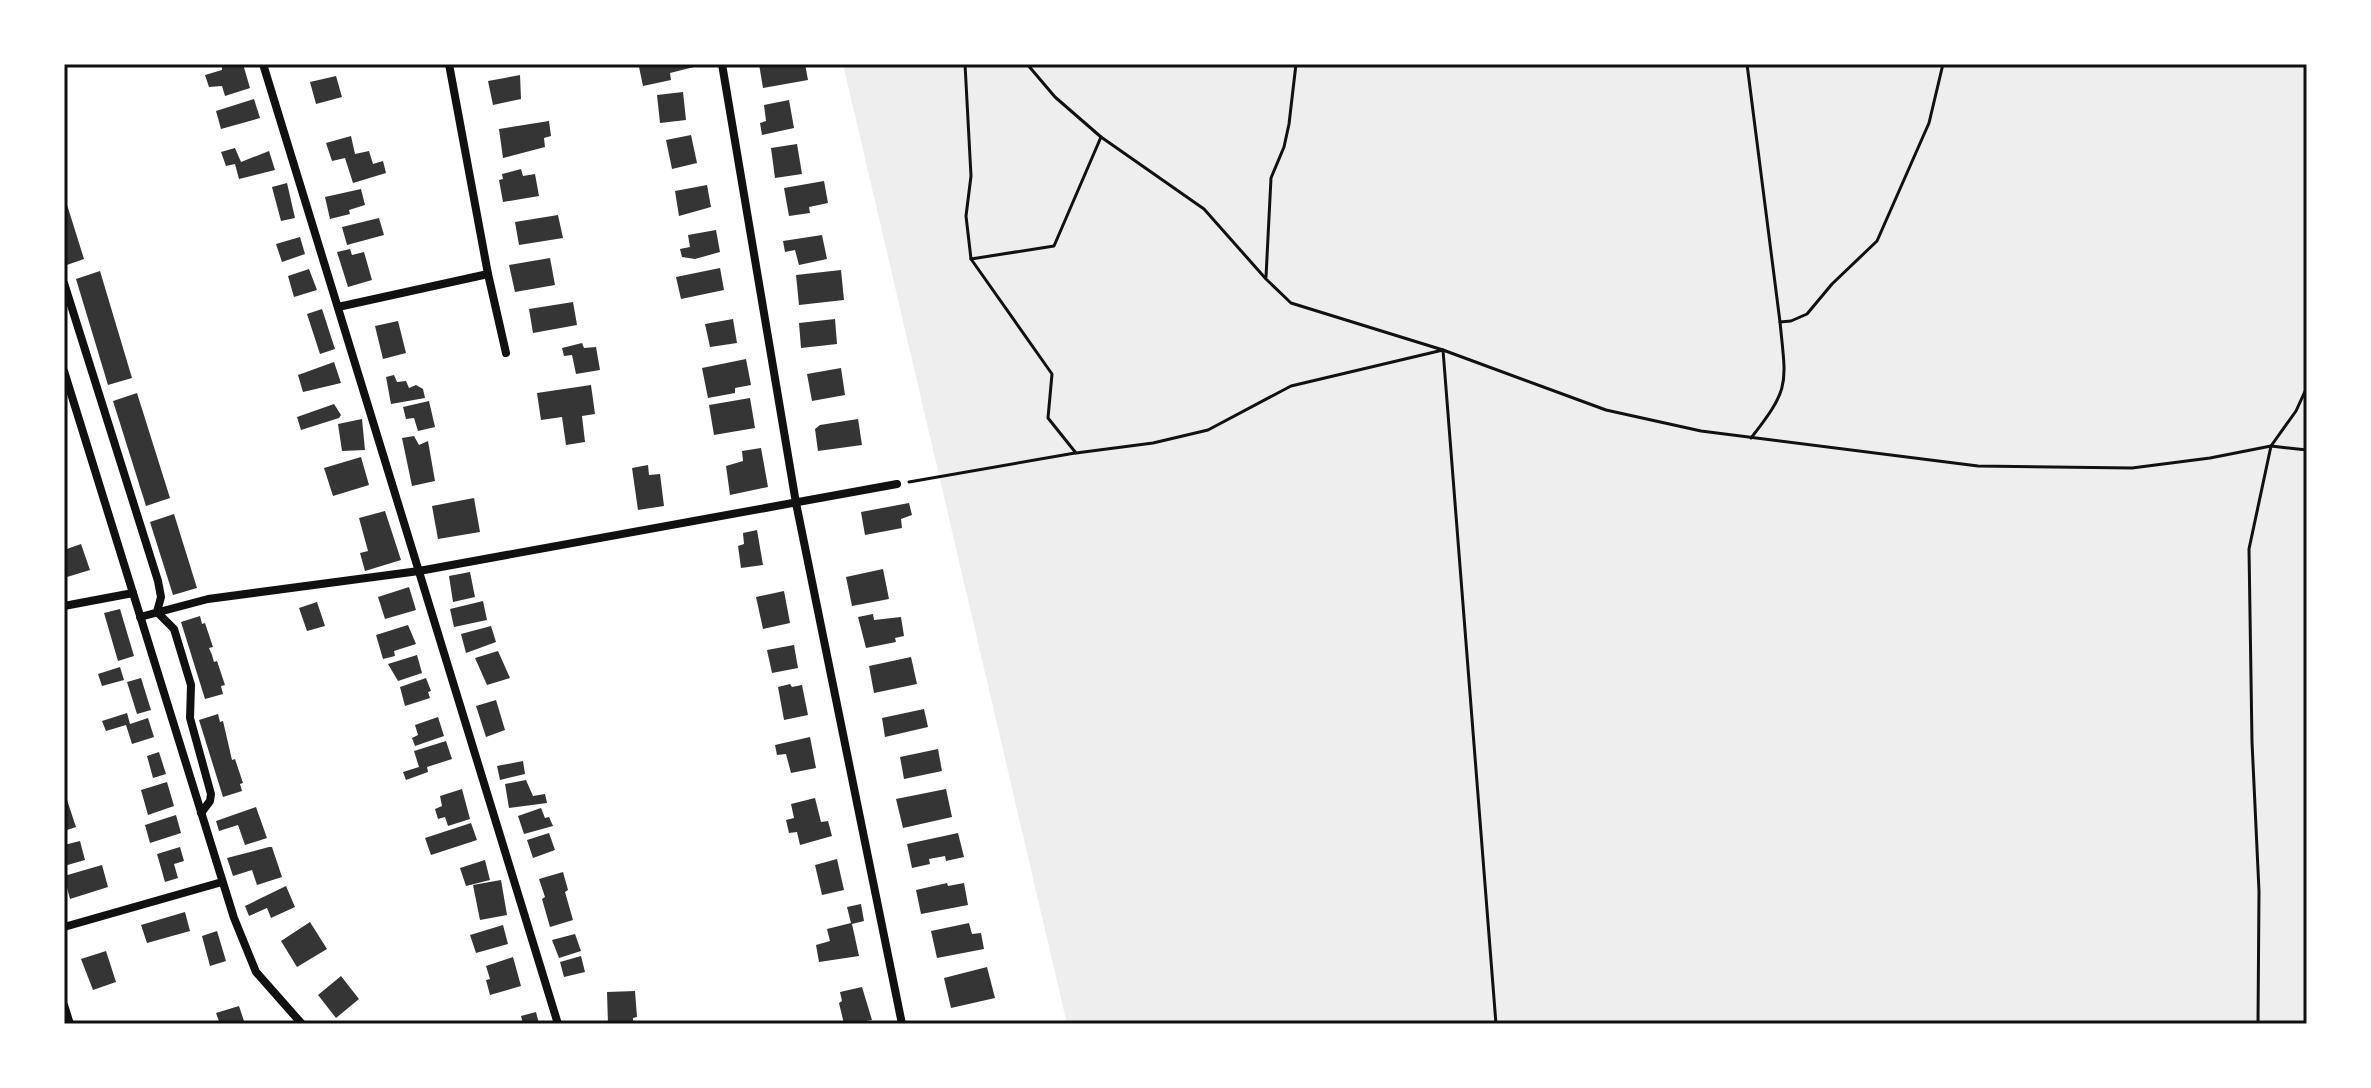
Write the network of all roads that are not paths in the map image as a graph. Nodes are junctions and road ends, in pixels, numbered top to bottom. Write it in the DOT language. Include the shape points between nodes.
graph roads {
  1 [pos="263,64"];
  2 [pos="449,64"];
  3 [pos="722,64"];
  4 [pos="488,274"];
  5 [pos="64,283"];
  6 [pos="338,307"];
  7 [pos="506,353"];
  8 [pos="64,371"];
  9 [pos="897,484"];
  10 [pos="796,503"];
  11 [pos="419,571"];
  12 [pos="133,593"];
  13 [pos="64,606"];
  14 [pos="157,612"];
  15 [pos="140,617"];
  16 [pos="201,813"];
  17 [pos="222,882"];
  18 [pos="64,927"];
  19 [pos="64,1005"];
  20 [pos="70,1024"];
  21 [pos="302,1024"];
  22 [pos="558,1024"];
  23 [pos="902,1024"];
  1 -- 6 [label="street"];
  2 -- 4 [label="street"];
  3 -- 10 [label="street"];
  4 -- 6 [label="street"];
  4 -- 7 [label="street"];
  5 -- 14 [label="street" via="158,581"];
  6 -- 11 [label="street"];
  8 -- 12 [label="street"];
  9 -- 10 [label="street"];
  10 -- 11 [label="street"];
  10 -- 23 [label="street"];
  11 -- 14 [label="street" via="208,599"];
  11 -- 22 [label="street"];
  12 -- 13 [label="street"];
  12 -- 15 [label="street"];
  14 -- 15 [label="street"];
  14 -- 16 [label="street" via="174,629 191,685 192,725 211,787 210,801"];
  15 -- 16 [label="street"];
  16 -- 17 [label="street"];
  17 -- 18 [label="street"];
  17 -- 21 [label="street" via="256,972"];
  19 -- 20 [label="street"];
}
